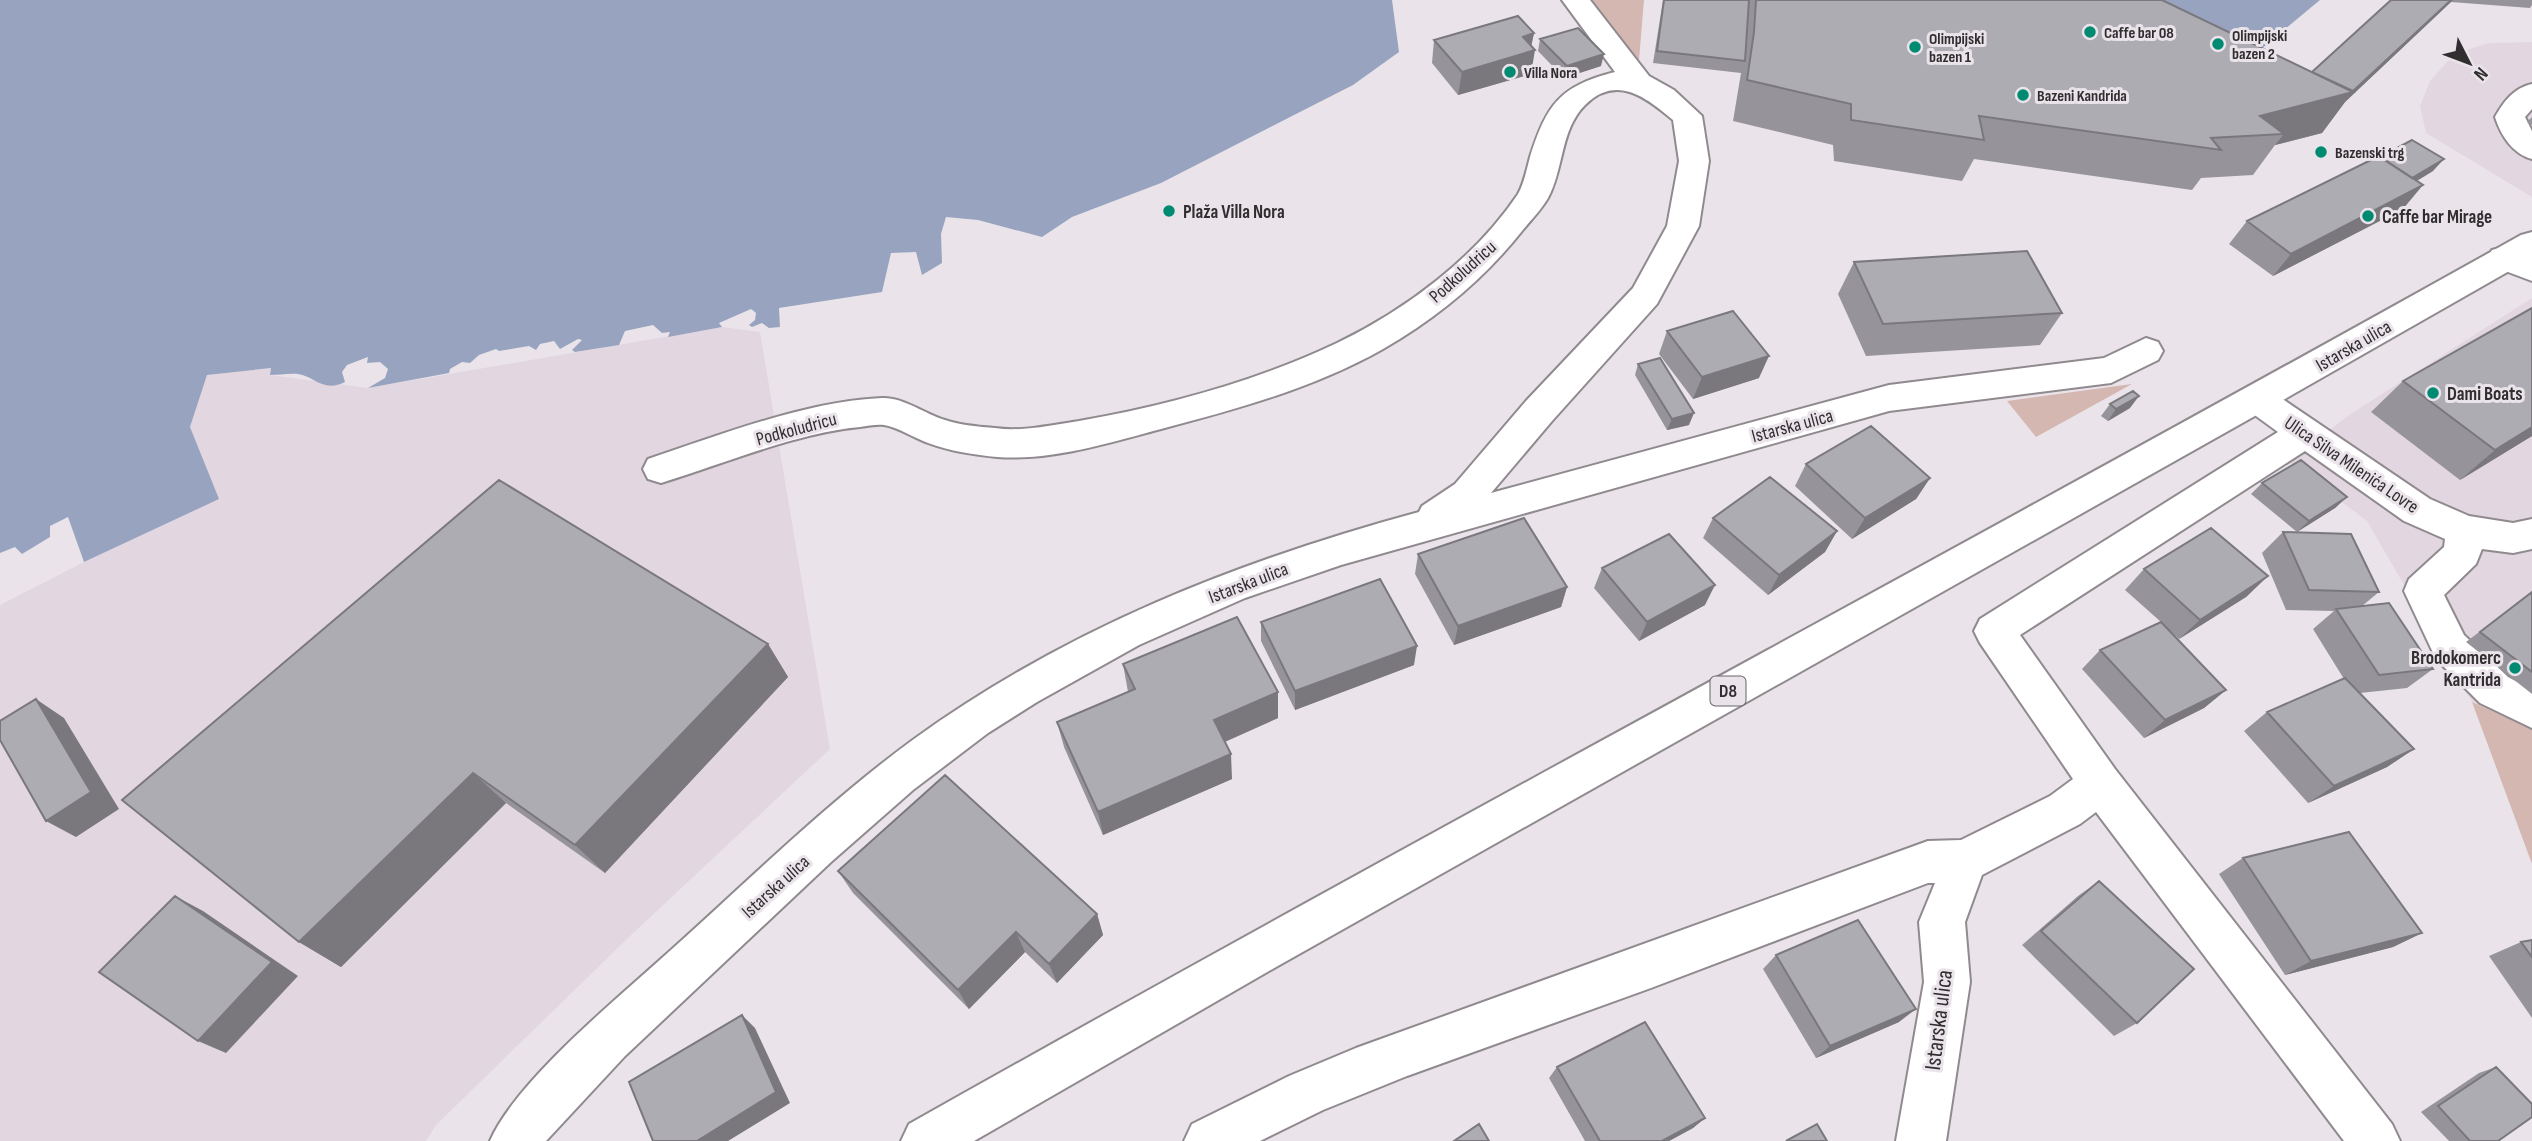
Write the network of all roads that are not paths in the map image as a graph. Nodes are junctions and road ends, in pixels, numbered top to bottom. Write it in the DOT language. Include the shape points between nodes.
graph roads {
  1 [pos="1576,0"];
  2 [pos="1639,83"];
  3 [pos="2532,93"];
  4 [pos="2532,149"];
  5 [pos="2523,257"];
  6 [pos="2146,351"];
  7 [pos="2256,400"];
  8 [pos="2304,434"];
  9 [pos="661,469"];
  10 [pos="1419,529"];
  11 [pos="2464,531"];
  12 [pos="2532,534"];
  13 [pos="2532,710"];
  14 [pos="2100,783"];
  15 [pos="1965,861"];
  16 [pos="515,1141"];
  17 [pos="926,1141"];
  18 [pos="1209,1141"];
  19 [pos="1921,1141"];
  20 [pos="2375,1141"];
  1 -- 2 [label="street"];
  2 -- 9 [label="street, Podkoludricu" via="1618,80 1575,98 1555,126 1534,195 1449,289 1349,352 1292,376 1111,429 1042,441 998,443 942,434 886,411 831,416"];
  2 -- 10 [label="street" via="1687,116 1694,160 1683,226 1645,296 1468,494"];
  3 -- 4 [label="street" via="2510,117 2514,130"];
  5 -- 7 [label="street, Istarska ulica / D8"];
  6 -- 10 [label="street, Istarska ulica" via="2111,370 1889,398"];
  7 -- 8 [label="street, Ulica Silva Milenića Lovre"];
  7 -- 17 [label="street, Istarska ulica / D8" via="1591,766"];
  8 -- 11 [label="street, Ulica Silva Milenića Lovre" via="2401,501"];
  8 -- 14 [label="street" via="1994,631"];
  10 -- 16 [label="street, Istarska ulica" via="1299,562 1150,621 1033,683 986,714 927,754 790,871 603,1044"];
  11 -- 12 [label="street, Ulica Silva Milenića Lovre" via="2514,538"];
  11 -- 13 [label="street" via="2463,552 2423,590 2450,647 2494,690"];
  14 -- 15 [label="street" via="2065,810"];
  14 -- 20 [label="street"];
  15 -- 18 [label="street" via="1928,862 1426,1043 1258,1114"];
  15 -- 19 [label="street, Istarska ulica" via="1942,922 1947,982"];
}
